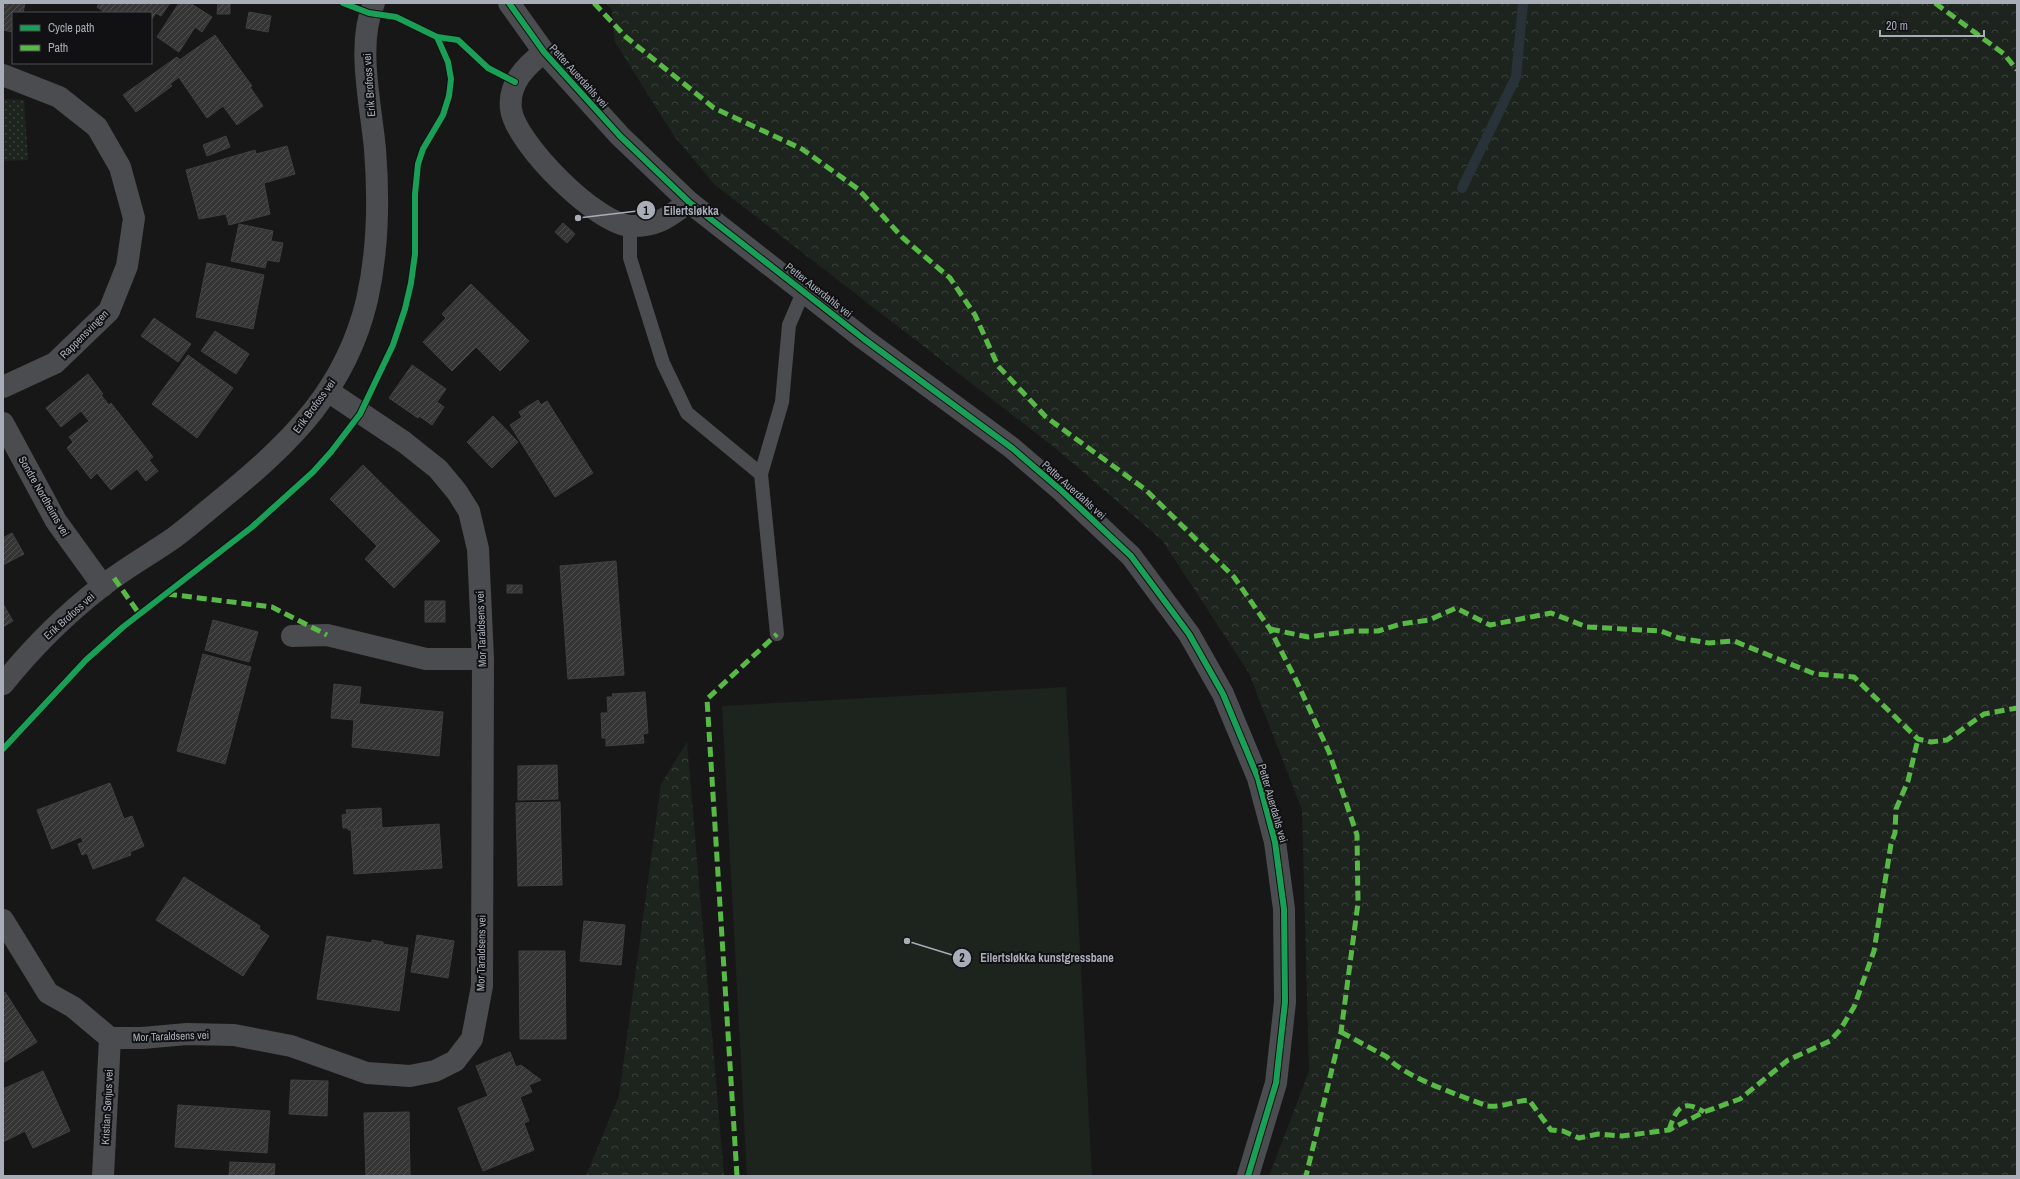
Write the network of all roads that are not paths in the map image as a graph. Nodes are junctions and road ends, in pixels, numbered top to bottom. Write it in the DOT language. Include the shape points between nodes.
graph roads {
  1 [pos="374,3"];
  2 [pos="509,3"];
  3 [pos="544,52"];
  4 [pos="3,74"];
  5 [pos="689,202"];
  6 [pos="630,226"];
  7 [pos="804,290"];
  8 [pos="3,387"];
  9 [pos="328,390"];
  10 [pos="3,423"];
  11 [pos="761,474"];
  12 [pos="103,586"];
  13 [pos="777,634"];
  14 [pos="292,636"];
  15 [pos="483,659"];
  16 [pos="3,684"];
  17 [pos="3,920"];
  18 [pos="110,1038"];
  19 [pos="103,1176"];
  20 [pos="1248,1176"];
  1 -- 9 [label="street, Erik Brofoss vei" via="366,30 366,60 375,151 377,233 367,299 354,343"];
  2 -- 3 [label="street, Petter Auerdahls vei"];
  3 -- 5 [label="street, Petter Auerdahls vei" via="620,136"];
  3 -- 6 [label="street" via="525,67 515,82 511,94 511,110 517,128 531,150 579,198 602,215"];
  4 -- 8 [label="street, Rappensvingen" via="59,97 97,126 120,167 134,218 127,266 110,311 55,362"];
  5 -- 6 [label="street" via="661,223"];
  5 -- 7 [label="street, Petter Auerdahls vei"];
  6 -- 11 [label="lane" via="630,258 663,363 687,413"];
  7 -- 11 [label="lane" via="789,325 782,402"];
  7 -- 20 [label="street, Petter Auerdahls vei" via="864,339 1012,448 1131,556 1188,634 1224,694 1258,778 1275,842 1284,909 1285,1002 1276,1083"];
  9 -- 12 [label="street, Erik Brofoss vei" via="302,426 262,466 176,536"];
  9 -- 15 [label="street, Mor Taraldsens vei" via="404,442 438,469 469,511 478,549"];
  10 -- 12 [label="street, Sondre Nordheims vei" via="56,521"];
  11 -- 13 [label="lane"];
  12 -- 16 [label="street, Erik Brofoss vei" via="57,624"];
  14 -- 15 [label="street" via="327,635 426,658"];
  15 -- 18 [label="street, Mor Taraldsens vei" via="482,986 472,1039 455,1061 435,1071 410,1076 367,1073 291,1046 234,1035 187,1034"];
  17 -- 18 [label="street" via="48,993 73,1007"];
  18 -- 19 [label="street, Kristian Sønjus vei"];
}
